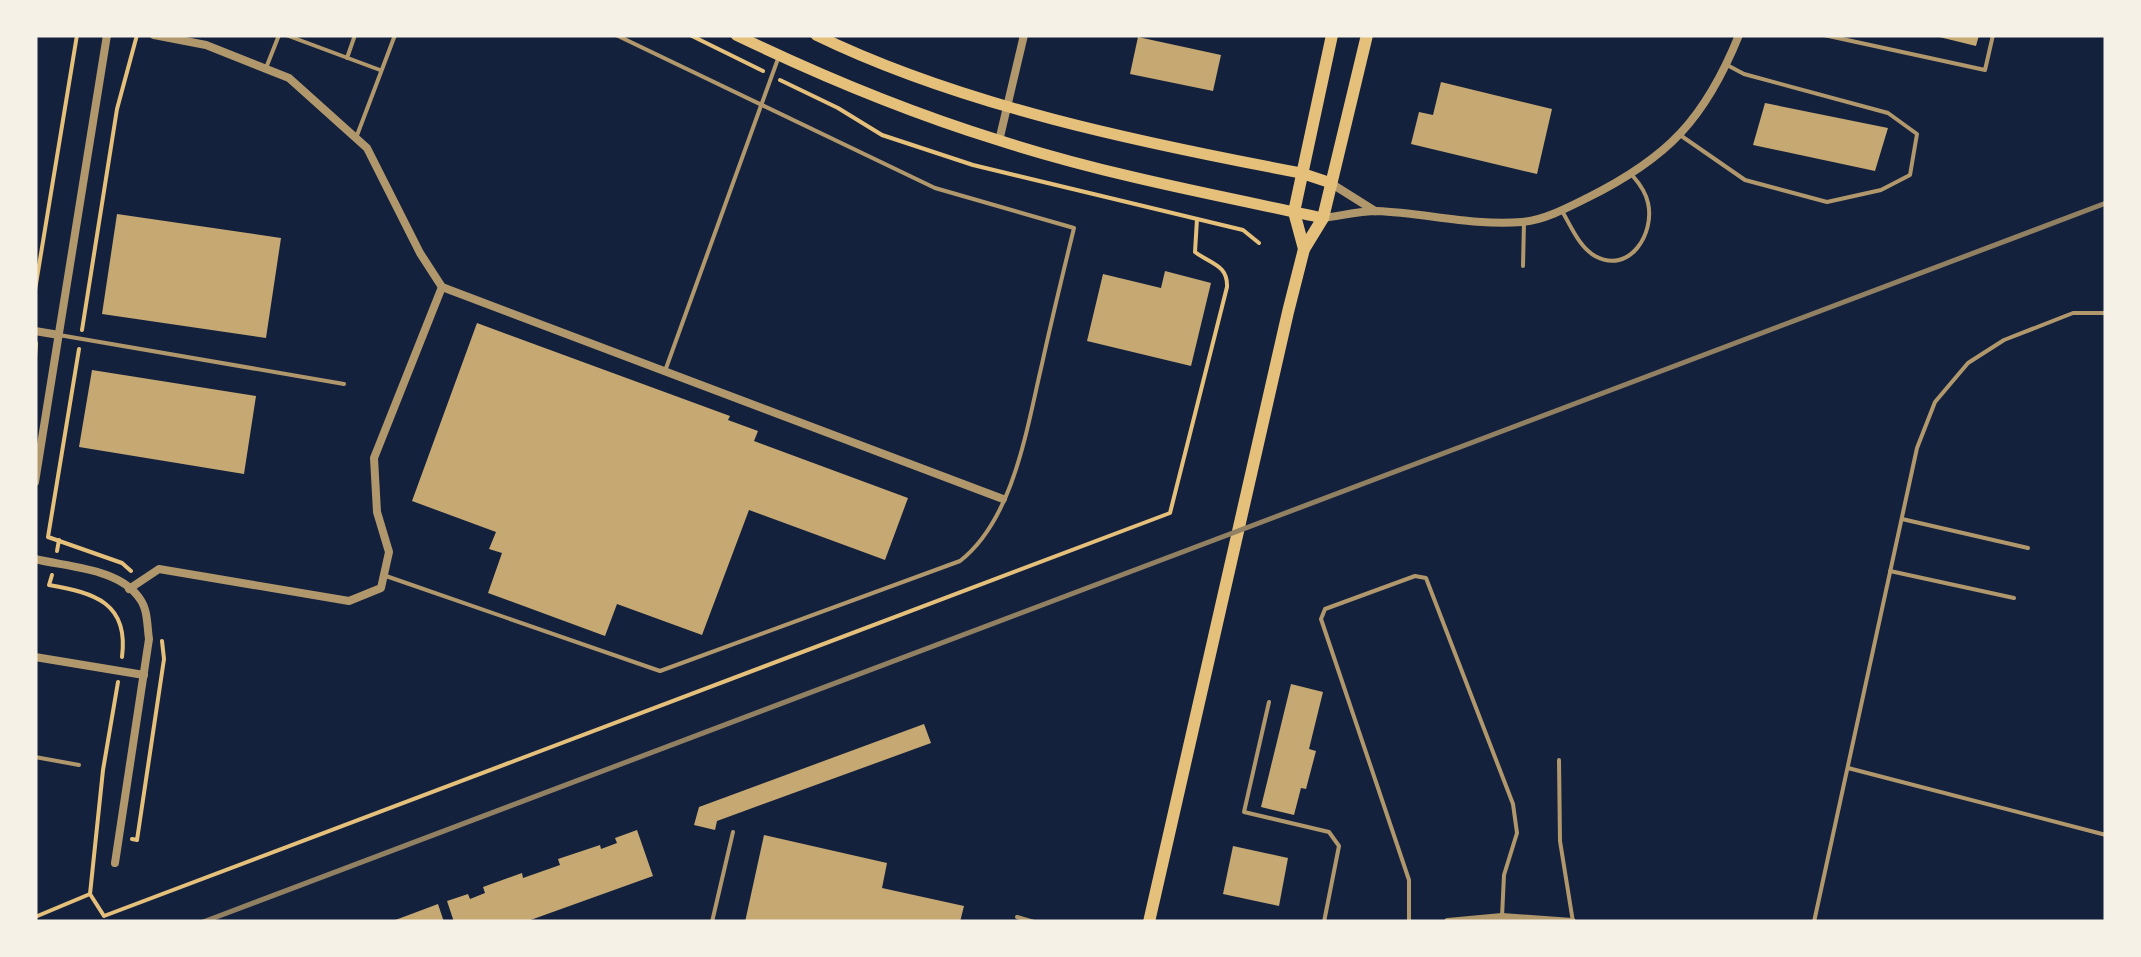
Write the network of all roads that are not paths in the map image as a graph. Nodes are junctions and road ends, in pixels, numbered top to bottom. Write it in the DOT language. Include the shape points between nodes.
graph roads {
  1 [pos="107,35"];
  2 [pos="154,35"];
  3 [pos="278,35"];
  4 [pos="286,35"];
  5 [pos="355,35"];
  6 [pos="395,35"];
  7 [pos="616,35"];
  8 [pos="736,35"];
  9 [pos="816,35"];
  10 [pos="1024,35"];
  11 [pos="1332,35"];
  12 [pos="1368,35"];
  13 [pos="1739,35"];
  14 [pos="1824,35"];
  15 [pos="1993,35"];
  16 [pos="182,38"];
  17 [pos="780,56"];
  18 [pos="347,58"];
  19 [pos="1727,65"];
  20 [pos="266,69"];
  21 [pos="382,70"];
  22 [pos="761,106"];
  23 [pos="1008,107"];
  24 [pos="1680,136"];
  25 [pos="356,138"];
  26 [pos="999,141"];
  27 [pos="1300,174"];
  28 [pos="1632,175"];
  29 [pos="1331,183"];
  30 [pos="1375,211"];
  31 [pos="1562,211"];
  32 [pos="1294,212"];
  33 [pos="1323,218"];
  34 [pos="1524,222"];
  35 [pos="1304,249"];
  36 [pos="1523,266"];
  37 [pos="442,287"];
  38 [pos="2106,313"];
  39 [pos="35,331"];
  40 [pos="59,334"];
  41 [pos="665,372"];
  42 [pos="344,384"];
  43 [pos="35,482"];
  44 [pos="1003,500"];
  45 [pos="1902,519"];
  46 [pos="2028,548"];
  47 [pos="35,559"];
  48 [pos="1890,571"];
  49 [pos="384,575"];
  50 [pos="129,588"];
  51 [pos="2014,598"];
  52 [pos="35,656"];
  53 [pos="144,675"];
  54 [pos="1269,702"];
  55 [pos="35,757"];
  56 [pos="1558,760"];
  57 [pos="80,764"];
  58 [pos="1848,768"];
  59 [pos="733,832"];
  60 [pos="2106,835"];
  61 [pos="115,863"];
  62 [pos="1016,917"];
  63 [pos="1502,917"];
  64 [pos="1520,920"];
  65 [pos="712,922"];
  66 [pos="1034,922"];
  67 [pos="1148,922"];
  68 [pos="1324,922"];
  69 [pos="1410,922"];
  70 [pos="1448,922"];
  71 [pos="1572,922"];
  72 [pos="1814,922"];
  1 -- 40 [label="street"];
  2 -- 16 [label="street"];
  3 -- 20 [label="lane"];
  4 -- 18 [label="lane"];
  5 -- 18 [label="lane"];
  6 -- 21 [label="lane"];
  7 -- 22 [label="lane"];
  8 -- 17 [label="main road"];
  9 -- 23 [label="main road"];
  10 -- 23 [label="street"];
  11 -- 27 [label="main road"];
  12 -- 29 [label="main road"];
  13 -- 19 [label="street"];
  14 -- 15 [label="lane" via="1985,70"];
  16 -- 20 [label="street"];
  17 -- 22 [label="lane"];
  17 -- 26 [label="main road"];
  18 -- 21 [label="lane"];
  19 -- 24 [label="street"];
  19 -- 24 [label="lane" via="1888,112 1917,134 1910,175 1882,190 1827,202 1745,180"];
  20 -- 25 [label="street" via="289,78"];
  21 -- 25 [label="lane"];
  22 -- 41 [label="lane"];
  22 -- 44 [label="lane" via="935,188 1074,228 1019,460"];
  23 -- 26 [label="street"];
  23 -- 27 [label="main road"];
  24 -- 28 [label="street"];
  25 -- 37 [label="street"];
  26 -- 32 [label="main road"];
  27 -- 29 [label="main road"];
  27 -- 32 [label="main road"];
  28 -- 31 [label="street"];
  28 -- 31 [label="lane" via="1648,200 1650,222 1643,243 1629,256 1595,256"];
  29 -- 30 [label="street"];
  29 -- 33 [label="main road"];
  30 -- 33 [label="street"];
  30 -- 34 [label="street"];
  31 -- 34 [label="street"];
  32 -- 33 [label="main road"];
  32 -- 35 [label="main road"];
  33 -- 35 [label="main road"];
  34 -- 36 [label="lane"];
  35 -- 67 [label="main road"];
  37 -- 41 [label="street"];
  37 -- 49 [label="street" via="374,458 377,512 390,552"];
  38 -- 45 [label="lane" via="2073,313 2004,340 1968,364 1935,402"];
  39 -- 40 [label="street"];
  40 -- 42 [label="lane"];
  40 -- 43 [label="street"];
  41 -- 44 [label="street"];
  44 -- 49 [label="lane" via="990,529 960,560 660,671"];
  45 -- 46 [label="lane"];
  45 -- 48 [label="lane"];
  47 -- 50 [label="street" via="106,575"];
  48 -- 51 [label="lane"];
  48 -- 58 [label="lane"];
  49 -- 50 [label="street" via="381,588 349,601 158,569"];
  50 -- 53 [label="street" via="146,613"];
  52 -- 53 [label="street"];
  53 -- 61 [label="street"];
  54 -- 68 [label="lane" via="1244,812 1329,832 1339,846"];
  55 -- 57 [label="lane"];
  56 -- 71 [label="lane"];
  58 -- 60 [label="lane"];
  58 -- 72 [label="lane"];
  59 -- 65 [label="lane"];
  62 -- 66 [label="lane"];
  63 -- 64 [label="street"];
  63 -- 69 [label="lane" via="1516,833 1513,804 1426,578 1415,576 1325,609 1321,619 1409,880"];
  63 -- 70 [label="street"];
  64 -- 71 [label="street"];
}
